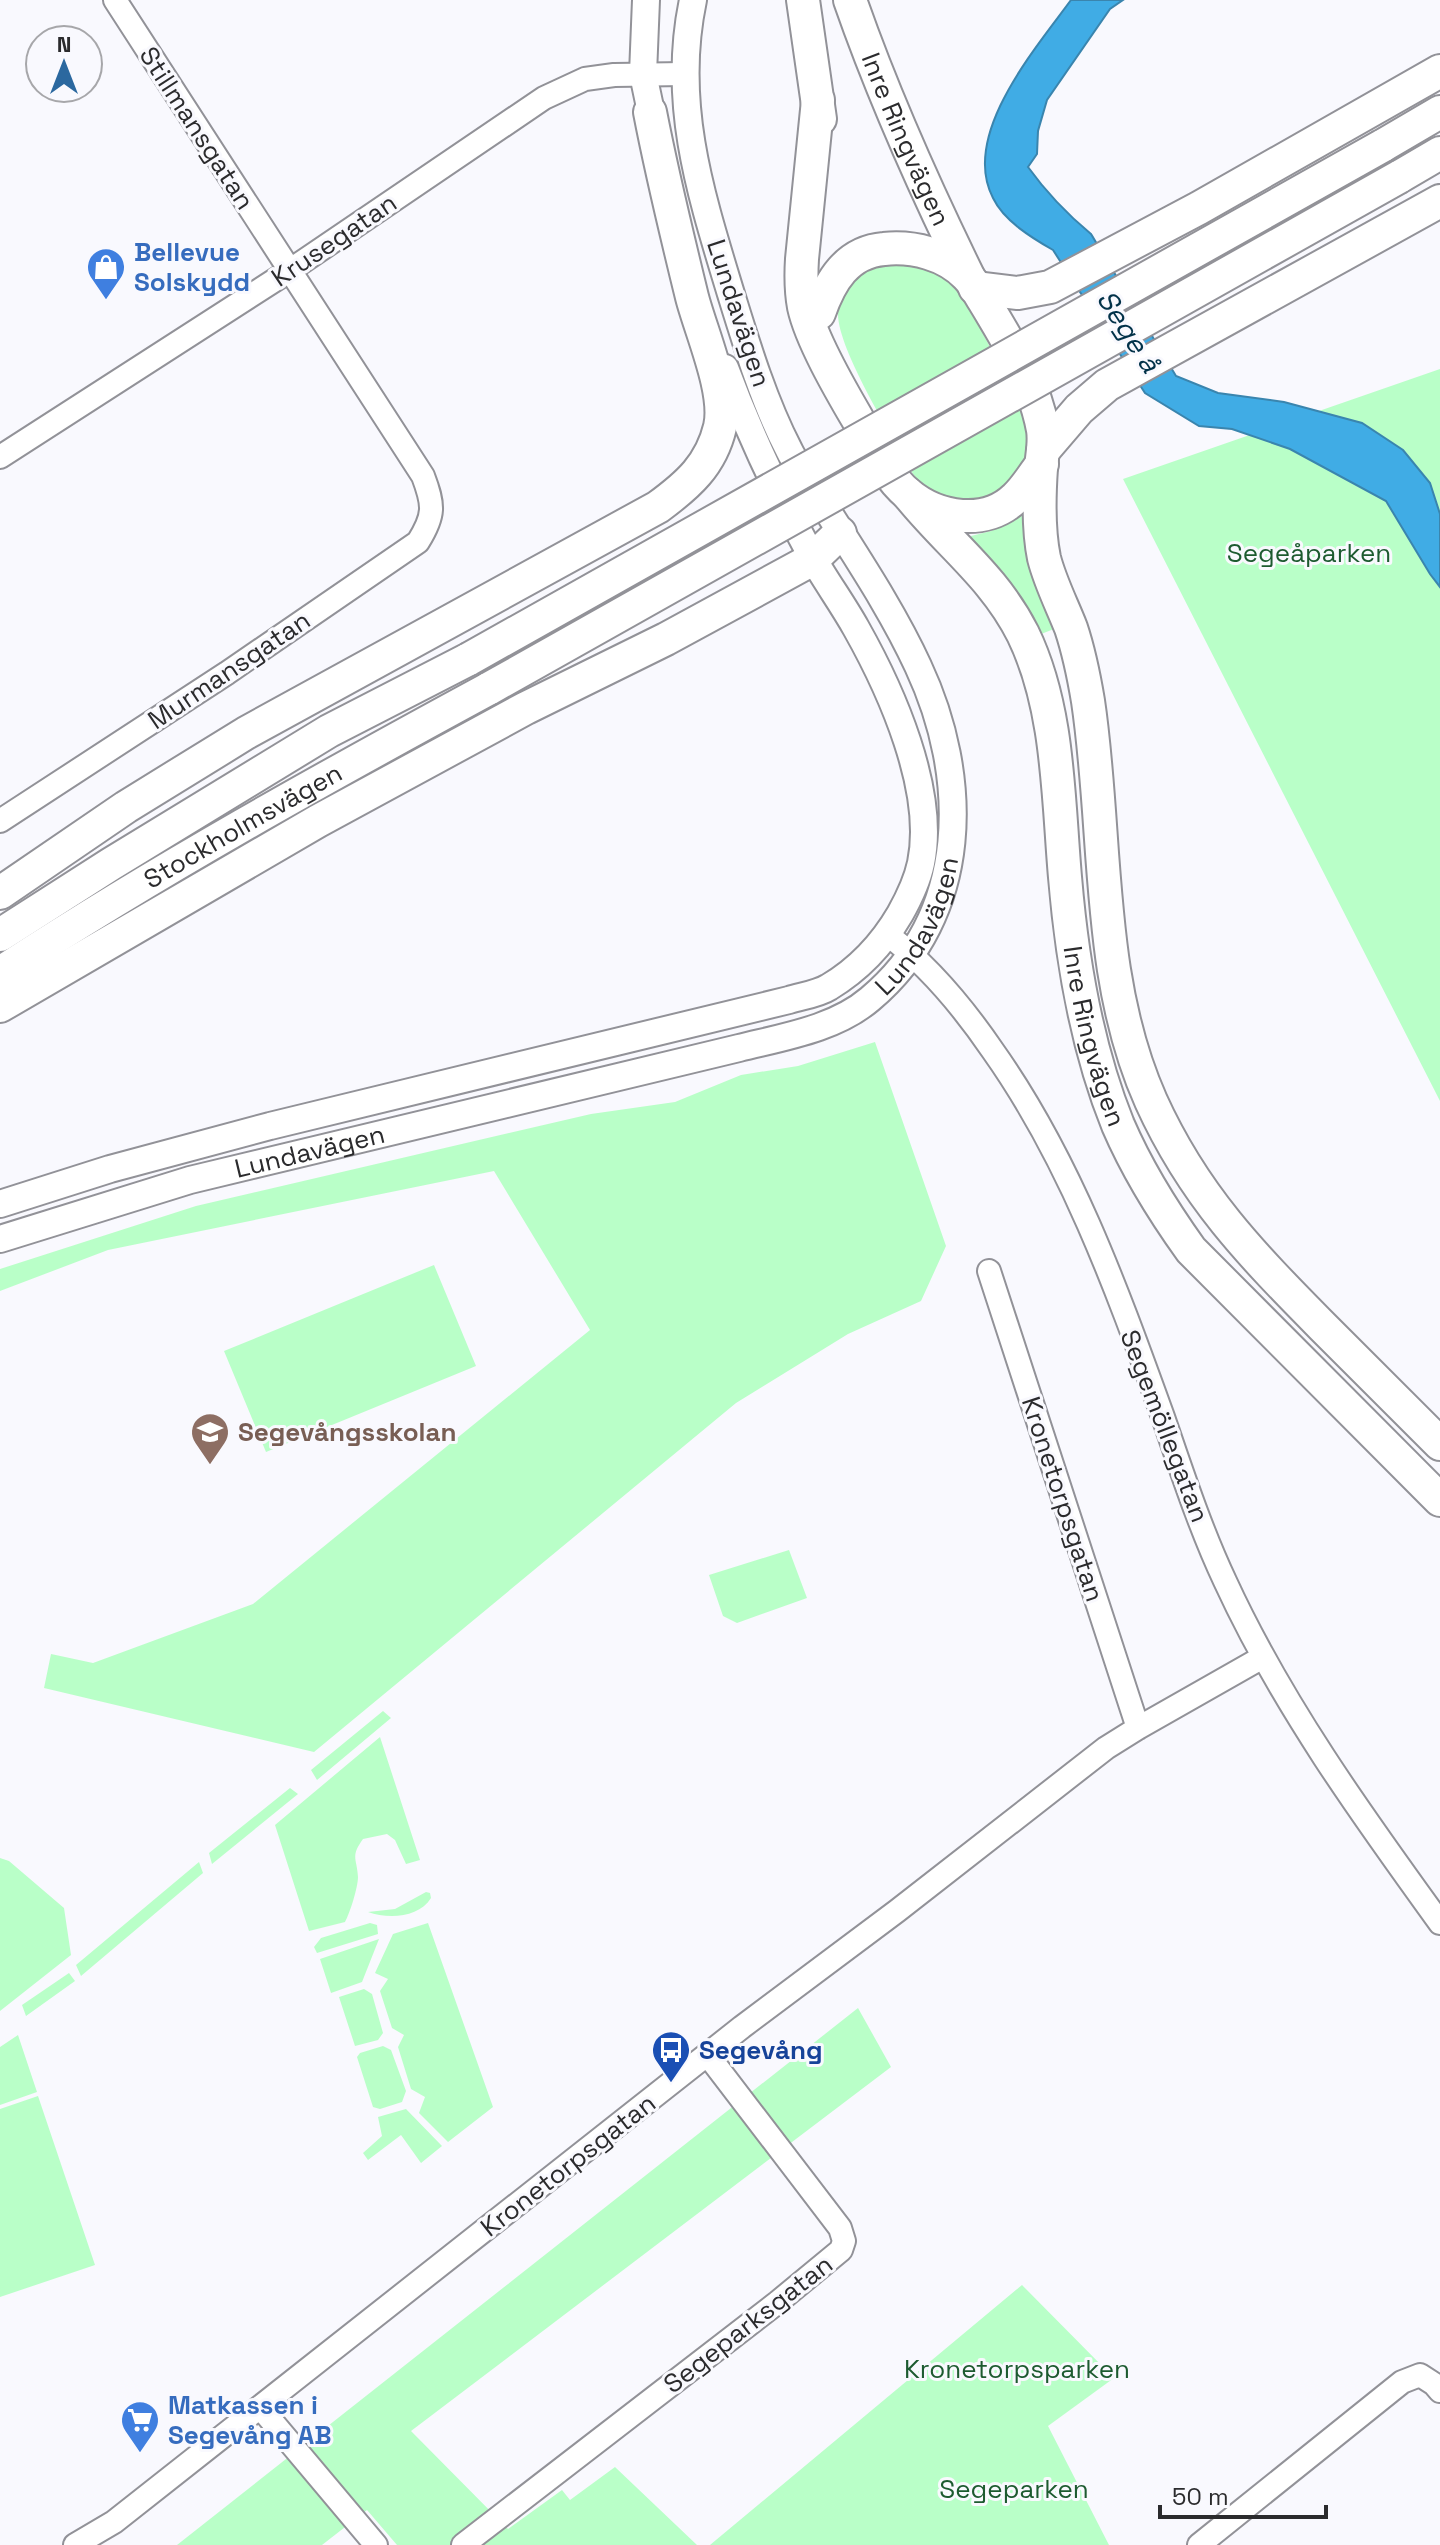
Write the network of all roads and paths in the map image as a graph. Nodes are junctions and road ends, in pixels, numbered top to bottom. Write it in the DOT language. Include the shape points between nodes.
graph roads {
  1 [pos="115,0"];
  2 [pos="646,0"];
  3 [pos="693,0"];
  4 [pos="803,0"];
  5 [pos="850,0"];
  6 [pos="1440,71"];
  7 [pos="643,74"];
  8 [pos="685,74"];
  9 [pos="818,100"];
  10 [pos="650,112"];
  11 [pos="1440,112"];
  12 [pos="1440,153"];
  13 [pos="1440,201"];
  14 [pos="289,271"];
  15 [pos="972,282"];
  16 [pos="819,313"];
  17 [pos="823,354"];
  18 [pos="0,457"];
  19 [pos="1042,458"];
  20 [pos="908,494"];
  21 [pos="432,499"];
  22 [pos="840,533"];
  23 [pos="813,559"];
  24 [pos="0,821"];
  25 [pos="0,893"];
  26 [pos="0,935"];
  27 [pos="888,935"];
  28 [pos="912,953"];
  29 [pos="0,973"];
  30 [pos="0,1006"];
  31 [pos="0,1204"];
  32 [pos="0,1239"];
  33 [pos="989,1271"];
  34 [pos="1440,1444"];
  35 [pos="1440,1500"];
  36 [pos="1263,1657"];
  37 [pos="1138,1728"];
  38 [pos="1440,1923"];
  39 [pos="707,2054"];
  40 [pos="1440,2391"];
  41 [pos="260,2407"];
  42 [pos="75,2545"];
  43 [pos="376,2545"];
  44 [pos="463,2545"];
  45 [pos="1199,2545"];
  1 -- 14 [label="street, Stillmansgatan"];
  2 -- 7 [label="main road, Lundavägen"];
  3 -- 8 [label="main road, Lundavägen"];
  4 -- 9 [label="highway"];
  5 -- 15 [label="highway, Inre Ringvägen" via="909,153"];
  6 -- 15 [label="highway" via="1050,287 1018,293"];
  7 -- 8 [label="street, Krusegatan"];
  7 -- 10 [label="main road, Lundavägen"];
  7 -- 14 [label="street, Krusegatan" via="585,79 544,98"];
  8 -- 22 [label="main road, Lundavägen" via="690,144 739,320 789,451"];
  9 -- 16 [label="highway" via="824,162"];
  9 -- 17 [label="highway" via="801,281 805,309"];
  10 -- 23 [label="main road, Lundavägen" via="741,411"];
  10 -- 25 [label="highway" via="721,407 715,444 688,486 232,741"];
  11 -- 26 [label="highway, Stockholmsvägen, bridge" via="469,659 329,731"];
  12 -- 29 [label="highway, Stockholmsvägen, bridge" via="270,811"];
  13 -- 19 [label="highway" via="1107,385 1079,409"];
  14 -- 18 [label="street, Krusegatan"];
  14 -- 21 [label="street, Stillmansgatan" via="423,476"];
  15 -- 16 [label="highway" via="947,261 927,253 878,249 842,267"];
  15 -- 19 [label="highway" via="1033,394 1044,433"];
  16 -- 17 [label="highway"];
  17 -- 20 [label="highway" via="872,444"];
  19 -- 20 [label="highway" via="1014,499 977,516 939,511"];
  19 -- 34 [label="highway, Inre Ringvägen" via="1044,559 1081,661 1120,1006 1150,1098 1171,1142 1222,1220"];
  20 -- 35 [label="highway, Inre Ringvägen" via="999,596 1037,669 1052,736 1071,937 1089,1036 1141,1172 1191,1250"];
  21 -- 24 [label="street, Murmansgatan" via="430,523 418,542"];
  22 -- 23 [label="highway"];
  22 -- 28 [label="main road, Lundavägen" via="918,666 951,770 952,855 928,926"];
  23 -- 27 [label="main road, Lundavägen" via="876,663 917,779 924,835 921,863"];
  23 -- 30 [label="highway" via="318,821"];
  27 -- 28 [label="street, Segemöllegatan"];
  27 -- 31 [label="main road, Lundavägen" via="827,988 789,1000 270,1126"];
  28 -- 32 [label="main road, Lundavägen" via="869,1000 828,1023 190,1180"];
  28 -- 36 [label="street, Segemöllegatan" via="978,1029 1042,1126 1075,1191 1224,1580"];
  33 -- 37 [label="street, Kronetorpsgatan"];
  36 -- 37 [label="street, Kronetorpsgatan"];
  36 -- 38 [label="street, Segemöllegatan" via="1360,1810"];
  37 -- 39 [label="street, Kronetorpsgatan"];
  39 -- 41 [label="street, Kronetorpsgatan"];
  39 -- 44 [label="street, Segeparksgatan" via="840,2228 841,2250"];
  40 -- 45 [label="street" via="1420,2375 1402,2382"];
  41 -- 42 [label="street, Kronetorpsgatan" via="114,2522"];
  41 -- 43 [label="street"];
}
